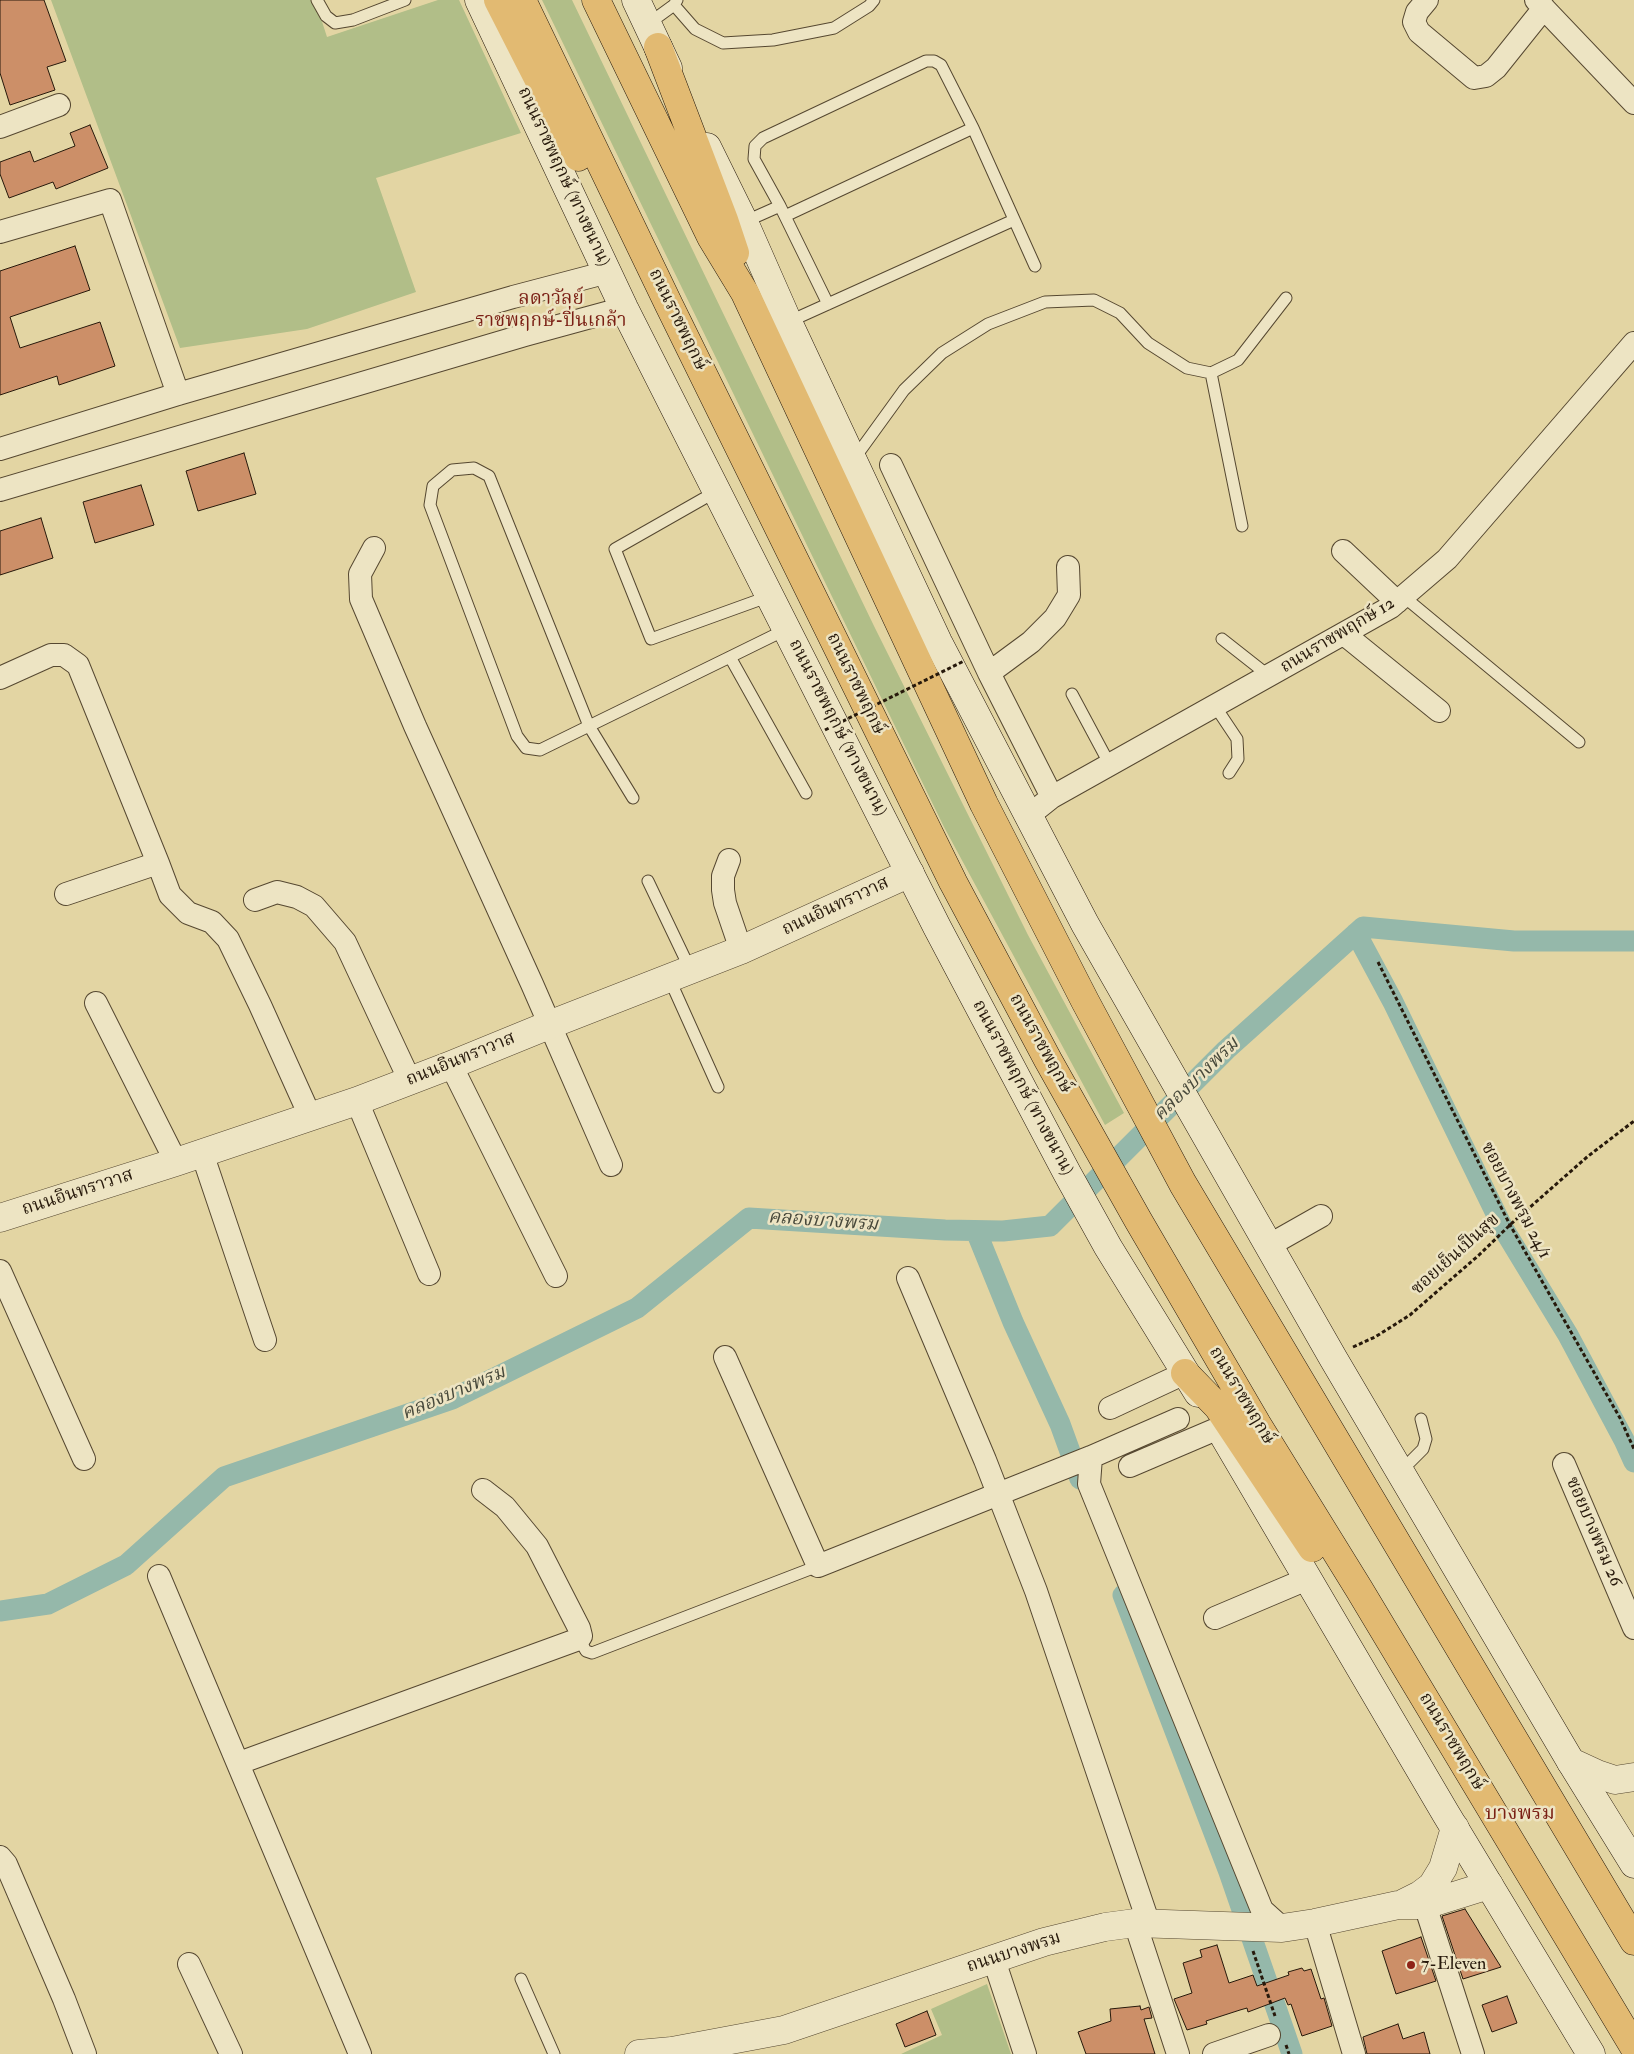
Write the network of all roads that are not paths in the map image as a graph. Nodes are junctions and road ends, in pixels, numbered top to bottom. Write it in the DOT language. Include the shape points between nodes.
graph roads {
  1 [pos="317,0"];
  2 [pos="405,0"];
  3 [pos="479,0"];
  4 [pos="498,0"];
  5 [pos="522,0"];
  6 [pos="596,0"];
  7 [pos="636,0"];
  8 [pos="874,0"];
  9 [pos="1427,0"];
  10 [pos="676,2"];
  11 [pos="1540,4"];
  12 [pos="653,35"];
  13 [pos="1634,103"];
  14 [pos="59,105"];
  15 [pos="0,128"];
  16 [pos="973,128"];
  17 [pos="783,211"];
  18 [pos="1014,220"];
  19 [pos="744,222"];
  20 [pos="0,232"];
  21 [pos="1035,266"];
  22 [pos="608,272"];
  23 [pos="745,293"];
  24 [pos="1286,298"];
  25 [pos="828,304"];
  26 [pos="670,305"];
  27 [pos="624,308"];
  28 [pos="788,322"];
  29 [pos="1634,343"];
  30 [pos="1211,374"];
  31 [pos="178,394"];
  32 [pos="0,449"];
  33 [pos="853,460"];
  34 [pos="891,465"];
  35 [pos="0,490"];
  36 [pos="717,491"];
  37 [pos="1242,526"];
  38 [pos="374,548"];
  39 [pos="1343,551"];
  40 [pos="1068,567"];
  41 [pos="770,596"];
  42 [pos="1400,599"];
  43 [pos="787,629"];
  44 [pos="1344,634"];
  45 [pos="1222,639"];
  46 [pos="730,657"];
  47 [pos="990,673"];
  48 [pos="1269,676"];
  49 [pos="0,678"];
  50 [pos="1072,694"];
  51 [pos="1215,706"];
  52 [pos="1439,711"];
  53 [pos="589,726"];
  54 [pos="1579,742"];
  55 [pos="1110,765"];
  56 [pos="1229,773"];
  57 [pos="806,793"];
  58 [pos="1052,797"];
  59 [pos="633,798"];
  60 [pos="1028,817"];
  61 [pos="729,860"];
  62 [pos="158,862"];
  63 [pos="910,872"];
  64 [pos="648,881"];
  65 [pos="66,894"];
  66 [pos="255,900"];
  67 [pos="741,950"];
  68 [pos="679,974"];
  69 [pos="96,1003"];
  70 [pos="549,1025"];
  71 [pos="451,1065"];
  72 [pos="410,1081"];
  73 [pos="718,1087"];
  74 [pos="357,1101"];
  75 [pos="310,1116"];
  76 [pos="202,1153"];
  77 [pos="176,1162"];
  78 [pos="610,1165"];
  79 [pos="1321,1216"];
  80 [pos="0,1218"];
  81 [pos="1268,1246"];
  82 [pos="0,1271"];
  83 [pos="429,1274"];
  84 [pos="556,1276"];
  85 [pos="908,1278"];
  86 [pos="265,1340"];
  87 [pos="725,1358"];
  88 [pos="1185,1373"];
  89 [pos="1110,1408"];
  90 [pos="1178,1419"];
  91 [pos="1421,1419"];
  92 [pos="1223,1434"];
  93 [pos="84,1459"];
  94 [pos="1082,1460"];
  95 [pos="1564,1464"];
  96 [pos="1130,1466"];
  97 [pos="1400,1472"];
  98 [pos="483,1490"];
  99 [pos="998,1493"];
  100 [pos="818,1566"];
  101 [pos="160,1576"];
  102 [pos="1307,1579"];
  103 [pos="1359,1590"];
  104 [pos="1214,1618"];
  105 [pos="1634,1628"];
  106 [pos="579,1639"];
  107 [pos="1571,1762"];
  108 [pos="238,1763"];
  109 [pos="1634,1776"];
  110 [pos="1455,1828"];
  111 [pos="0,1857"];
  112 [pos="1634,1864"];
  113 [pos="1489,1886"];
  114 [pos="1398,1905"];
  115 [pos="1425,1905"];
  116 [pos="1142,1923"];
  117 [pos="1315,1923"];
  118 [pos="1277,1927"];
  119 [pos="1634,1941"];
  120 [pos="994,1960"];
  121 [pos="189,1964"];
  122 [pos="521,1979"];
  123 [pos="1277,2031"];
  124 [pos="1634,2046"];
  125 [pos="85,2054"];
  126 [pos="230,2054"];
  127 [pos="360,2054"];
  128 [pos="554,2054"];
  129 [pos="639,2054"];
  130 [pos="1025,2054"];
  131 [pos="1178,2054"];
  132 [pos="1214,2054"];
  133 [pos="1354,2054"];
  134 [pos="1473,2054"];
  135 [pos="1591,2054"];
  1 -- 2 [label="lane" via="326,16 335,23 353,20"];
  3 -- 22 [label="main road, ถนนราชพฤกษ์ (ทางขนาน)"];
  4 -- 26 [label="main road" via="643,285"];
  5 -- 26 [label="main road, ถนนราชพฤกษ์"];
  6 -- 23 [label="main road" via="711,237"];
  7 -- 12 [label="main road"];
  8 -- 10 [label="lane" via="834,28 773,40 723,43 695,30"];
  9 -- 11 [label="street" via="1417,12 1414,22 1419,32 1474,78 1486,76 1496,68"];
  10 -- 12 [label="lane"];
  11 -- 13 [label="street"];
  12 -- 19 [label="main road"];
  12 -- 23 [label="main road" via="724,220"];
  14 -- 15 [label="street"];
  16 -- 17 [label="lane"];
  16 -- 17 [label="lane" via="940,65 926,61 763,138 755,146 754,159"];
  16 -- 18 [label="lane"];
  17 -- 19 [label="lane"];
  17 -- 25 [label="lane"];
  18 -- 21 [label="lane"];
  18 -- 25 [label="lane"];
  19 -- 28 [label="main road"];
  20 -- 31 [label="street" via="110,200"];
  22 -- 27 [label="main road, ถนนราชพฤกษ์ (ทางขนาน)"];
  22 -- 31 [label="street"];
  23 -- 119 [label="main road" via="984,804 1084,1001 1183,1184"];
  24 -- 30 [label="lane" via="1238,360"];
  25 -- 28 [label="lane"];
  26 -- 103 [label="main road, ถนนราชพฤกษ์" via="953,882 1048,1060 1257,1424"];
  27 -- 35 [label="street" via="515,337"];
  27 -- 36 [label="main road, ถนนราชพฤกษ์ (ทางขนาน)"];
  28 -- 33 [label="main road"];
  29 -- 42 [label="street, ถนนราชพฤกษ์ 12" via="1447,559"];
  30 -- 33 [label="lane" via="1187,368 1148,343 1120,313 1094,300 1045,302 988,324 942,353 904,390"];
  30 -- 37 [label="lane"];
  31 -- 32 [label="street"];
  33 -- 60 [label="main road" via="938,642"];
  34 -- 47 [label="street"];
  36 -- 41 [label="main road, ถนนราชพฤกษ์ (ทางขนาน)"];
  36 -- 41 [label="lane" via="615,549 651,639"];
  38 -- 70 [label="street" via="360,574 361,599"];
  39 -- 42 [label="street"];
  40 -- 47 [label="street" via="1069,595 1055,618 1032,642"];
  41 -- 43 [label="main road, ถนนราชพฤกษ์ (ทางขนาน)"];
  42 -- 44 [label="street, ถนนราชพฤกษ์ 12"];
  42 -- 54 [label="lane"];
  43 -- 46 [label="lane"];
  43 -- 63 [label="main road, ถนนราชพฤกษ์ (ทางขนาน)"];
  44 -- 48 [label="street, ถนนราชพฤกษ์ 12"];
  44 -- 52 [label="street"];
  45 -- 48 [label="lane"];
  46 -- 53 [label="lane"];
  46 -- 57 [label="lane"];
  47 -- 58 [label="street"];
  48 -- 51 [label="street, ถนนราชพฤกษ์ 12"];
  49 -- 62 [label="street" via="51,655 64,655 78,665"];
  50 -- 55 [label="lane"];
  51 -- 55 [label="street, ถนนราชพฤกษ์ 12"];
  51 -- 56 [label="lane" via="1237,739 1238,759"];
  53 -- 53 [label="lane" via="540,750 526,748 517,736 430,505 433,486 452,470 474,468 489,476"];
  53 -- 59 [label="lane"];
  55 -- 58 [label="street, ถนนราชพฤกษ์ 12"];
  58 -- 60 [label="street, ถนนราชพฤกษ์ 12"];
  60 -- 81 [label="main road"];
  61 -- 67 [label="street" via="723,876 724,896"];
  62 -- 65 [label="street"];
  62 -- 75 [label="street" via="170,895 188,913 212,922 228,939"];
  63 -- 67 [label="main road, ถนนอินทราวาส"];
  63 -- 88 [label="main road, ถนนราชพฤกษ์ (ทางขนาน)" via="1067,1173"];
  64 -- 68 [label="lane"];
  66 -- 72 [label="street" via="278,892 297,897 314,906 346,942"];
  67 -- 68 [label="main road, ถนนอินทราวาส"];
  68 -- 70 [label="main road, ถนนอินทราวาส"];
  68 -- 73 [label="lane"];
  69 -- 77 [label="street"];
  70 -- 71 [label="main road, ถนนอินทราวาส"];
  70 -- 78 [label="street"];
  71 -- 72 [label="main road, ถนนอินทราวาส"];
  71 -- 84 [label="street"];
  72 -- 74 [label="main road, ถนนอินทราวาส"];
  74 -- 75 [label="main road, ถนนอินทราวาส"];
  74 -- 83 [label="street"];
  75 -- 76 [label="main road, ถนนอินทราวาส"];
  76 -- 77 [label="main road, ถนนอินทราวาส"];
  76 -- 86 [label="street"];
  77 -- 80 [label="main road, ถนนอินทราวาส"];
  79 -- 81 [label="street"];
  81 -- 97 [label="main road"];
  82 -- 93 [label="street"];
  85 -- 99 [label="street"];
  87 -- 100 [label="street"];
  88 -- 89 [label="street"];
  88 -- 92 [label="main road, ถนนราชพฤกษ์ (ทางขนาน)"];
  88 -- 103 [label="main road" via="1218,1407 1326,1568"];
  90 -- 94 [label="street"];
  91 -- 97 [label="lane" via="1426,1439 1423,1449"];
  92 -- 96 [label="street"];
  92 -- 102 [label="main road, ถนนราชพฤกษ์"];
  94 -- 99 [label="street"];
  94 -- 118 [label="street" via="1262,1910"];
  95 -- 105 [label="street, ซอยบางพรม 26"];
  97 -- 107 [label="main road"];
  98 -- 106 [label="street" via="505,1507 537,1546 579,1628"];
  99 -- 100 [label="street"];
  99 -- 116 [label="street" via="1036,1591"];
  100 -- 106 [label="lane" via="592,1653 586,1651"];
  101 -- 108 [label="street"];
  102 -- 104 [label="street"];
  102 -- 110 [label="main road, ถนนราชพฤกษ์"];
  103 -- 124 [label="main road, ถนนราชพฤกษ์"];
  106 -- 108 [label="street"];
  107 -- 109 [label="main road" via="1615,1780"];
  107 -- 112 [label="main road"];
  108 -- 127 [label="street"];
  110 -- 113 [label="main road, ถนนราชพฤกษ์"];
  110 -- 114 [label="main road, ถนนบางพรม" via="1443,1868 1432,1886 1420,1896"];
  111 -- 125 [label="street" via="6,1864"];
  113 -- 115 [label="main road, ถนนบางพรม"];
  113 -- 135 [label="main road, ถนนราชพฤกษ์"];
  114 -- 115 [label="main road, ถนนบางพรม"];
  114 -- 117 [label="main road, ถนนบางพรม"];
  115 -- 134 [label="street"];
  116 -- 118 [label="main road, ถนนบางพรม"];
  116 -- 120 [label="main road, ถนนบางพรม" via="1105,1927 1044,1942"];
  116 -- 131 [label="street"];
  117 -- 118 [label="main road, ถนนบางพรม"];
  117 -- 133 [label="street"];
  120 -- 129 [label="main road, ถนนบางพรม" via="784,2030"];
  120 -- 130 [label="street"];
  121 -- 126 [label="street"];
  122 -- 128 [label="lane"];
  123 -- 132 [label="street"];
}
